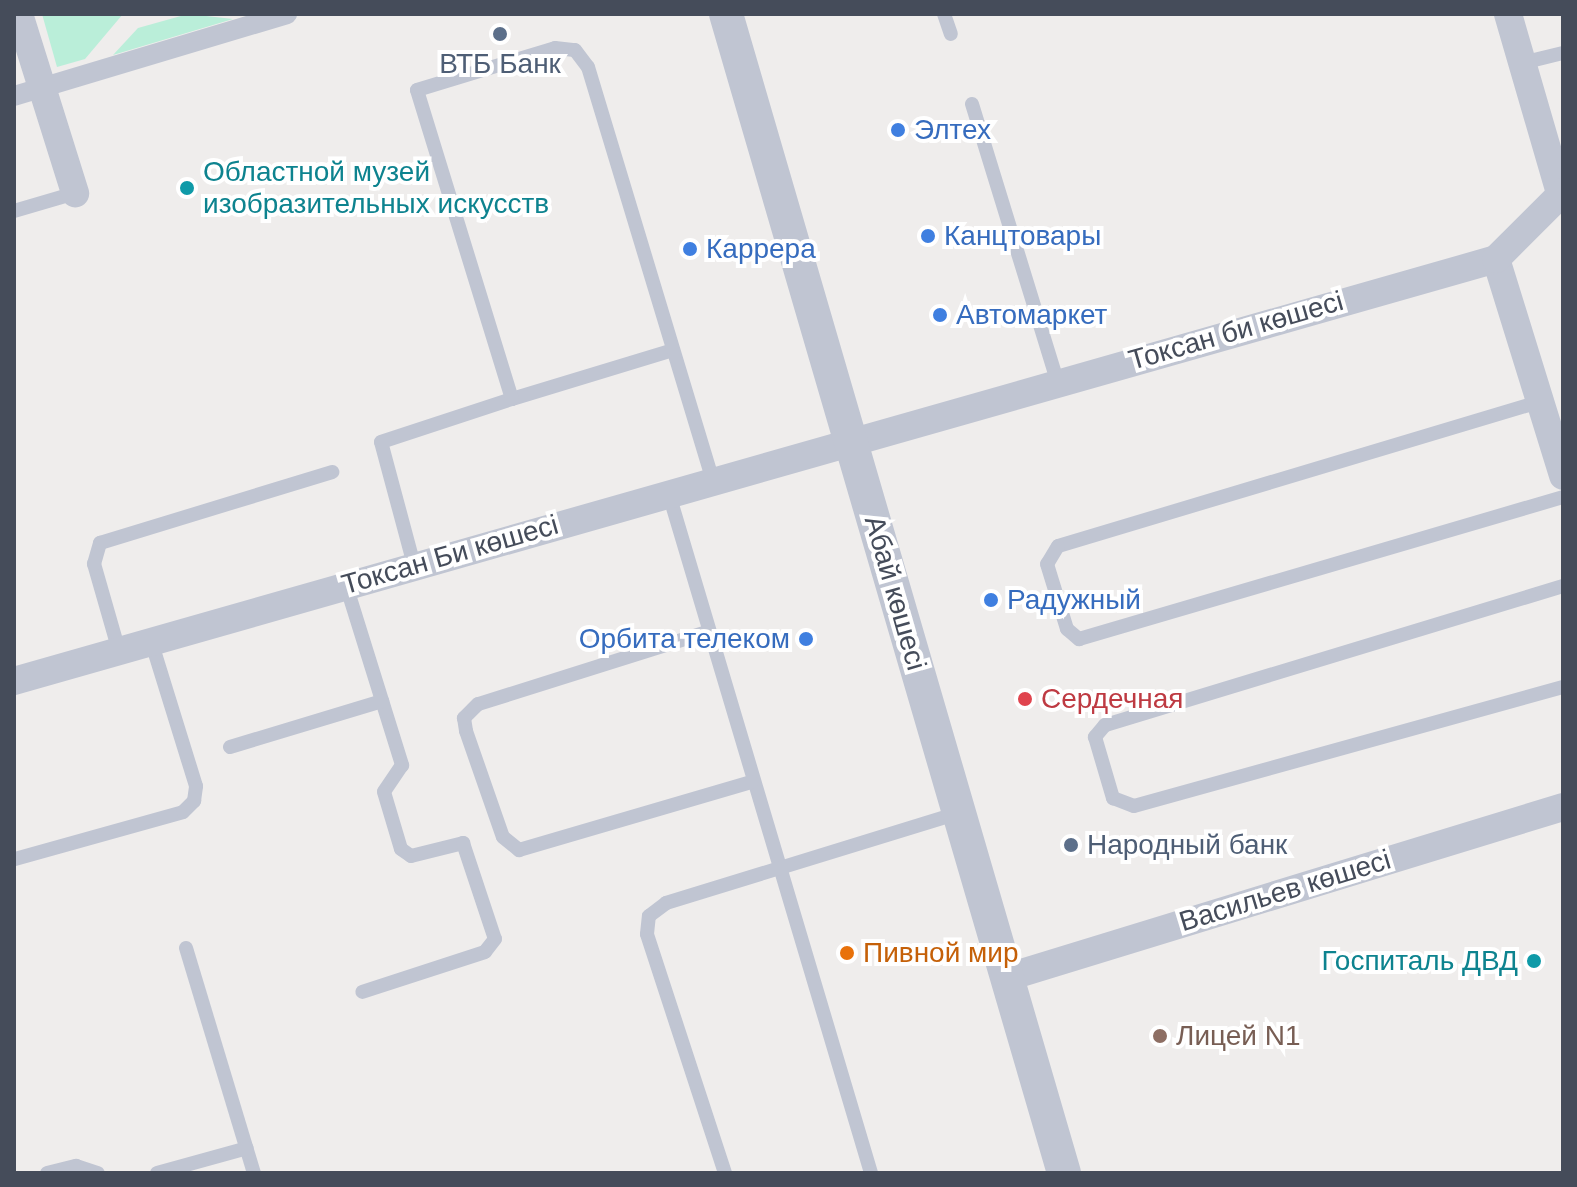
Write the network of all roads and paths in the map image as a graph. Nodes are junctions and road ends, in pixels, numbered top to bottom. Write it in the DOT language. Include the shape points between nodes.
graph roads {
  1 [pos="19,14"];
  2 [pos="287,14"];
  3 [pos="726,14"];
  4 [pos="944,14"];
  5 [pos="1508,14"];
  6 [pos="951,34"];
  7 [pos="1563,53"];
  8 [pos="1522,63"];
  9 [pos="42,87"];
  10 [pos="14,96"];
  11 [pos="972,104"];
  12 [pos="1562,192"];
  13 [pos="75,193"];
  14 [pos="14,211"];
  15 [pos="1496,259"];
  16 [pos="673,350"];
  17 [pos="1057,381"];
  18 [pos="512,399"];
  19 [pos="1542,401"];
  20 [pos="885,428"];
  21 [pos="850,438"];
  22 [pos="332,472"];
  23 [pos="1563,476"];
  24 [pos="712,477"];
  25 [pos="668,491"];
  26 [pos="1563,497"];
  27 [pos="414,565"];
  28 [pos="346,585"];
  29 [pos="1563,586"];
  30 [pos="707,632"];
  31 [pos="151,641"];
  32 [pos="119,651"];
  33 [pos="14,681"];
  34 [pos="1563,687"];
  35 [pos="382,701"];
  36 [pos="230,747"];
  37 [pos="751,782"];
  38 [pos="1563,807"];
  39 [pos="958,813"];
  40 [pos="15,859"];
  41 [pos="776,869"];
  42 [pos="186,948"];
  43 [pos="1008,977"];
  44 [pos="362,992"];
  45 [pos="247,1148"];
  46 [pos="47,1173"];
  47 [pos="98,1173"];
  48 [pos="157,1173"];
  49 [pos="254,1173"];
  50 [pos="725,1173"];
  51 [pos="871,1173"];
  52 [pos="1064,1173"];
  1 -- 9 [label="street"];
  2 -- 9 [label="street"];
  3 -- 21 [label="street, Абай көшесі"];
  4 -- 6 [label="lane"];
  5 -- 8 [label="street"];
  7 -- 8 [label="lane"];
  8 -- 12 [label="street"];
  9 -- 10 [label="street"];
  9 -- 13 [label="street"];
  11 -- 17 [label="lane"];
  12 -- 15 [label="street"];
  13 -- 14 [label="lane"];
  15 -- 17 [label="street, Токсан би көшесі"];
  15 -- 19 [label="street"];
  16 -- 18 [label="lane"];
  16 -- 18 [label="lane" via="588,67 575,50 555,48 417,90"];
  16 -- 24 [label="lane"];
  17 -- 20 [label="street, Токсан би көшесі"];
  18 -- 27 [label="lane" via="381,442"];
  19 -- 23 [label="street"];
  19 -- 26 [label="lane" via="1058,546 1047,564 1067,629 1079,639"];
  20 -- 21 [label="street, Токсан Би көшесі"];
  21 -- 24 [label="street, Токсан Би көшесі"];
  21 -- 39 [label="street, Абай көшесі"];
  22 -- 32 [label="lane" via="100,543 94,564"];
  24 -- 25 [label="street, Токсан Би көшесі"];
  25 -- 27 [label="street, Токсан Би көшесі"];
  25 -- 30 [label="lane"];
  27 -- 28 [label="street, Токсан Би көшесі"];
  28 -- 31 [label="street, Токсан Би көшесі"];
  28 -- 35 [label="lane"];
  29 -- 34 [label="lane" via="1105,725 1095,737 1113,798 1134,806"];
  30 -- 37 [label="lane"];
  30 -- 37 [label="lane" via="478,704 464,718 466,731 503,837 519,850"];
  31 -- 32 [label="street, Токсан Би көшесі"];
  31 -- 40 [label="lane" via="196,786 194,801 183,812"];
  32 -- 33 [label="street, Токсан Би көшесі"];
  35 -- 36 [label="lane"];
  35 -- 44 [label="lane" via="403,770 384,792 401,849 411,856 467,846 495,939 485,952"];
  37 -- 41 [label="lane"];
  38 -- 43 [label="street, Васильев көшесі"];
  39 -- 41 [label="lane"];
  39 -- 43 [label="street, Абай көшесі"];
  41 -- 50 [label="lane" via="666,903 646,925"];
  41 -- 51 [label="lane"];
  42 -- 45 [label="lane"];
  43 -- 52 [label="street, Абай көшесі"];
  45 -- 48 [label="lane"];
  45 -- 49 [label="lane"];
  46 -- 47 [label="lane" via="76,1166"];
}
